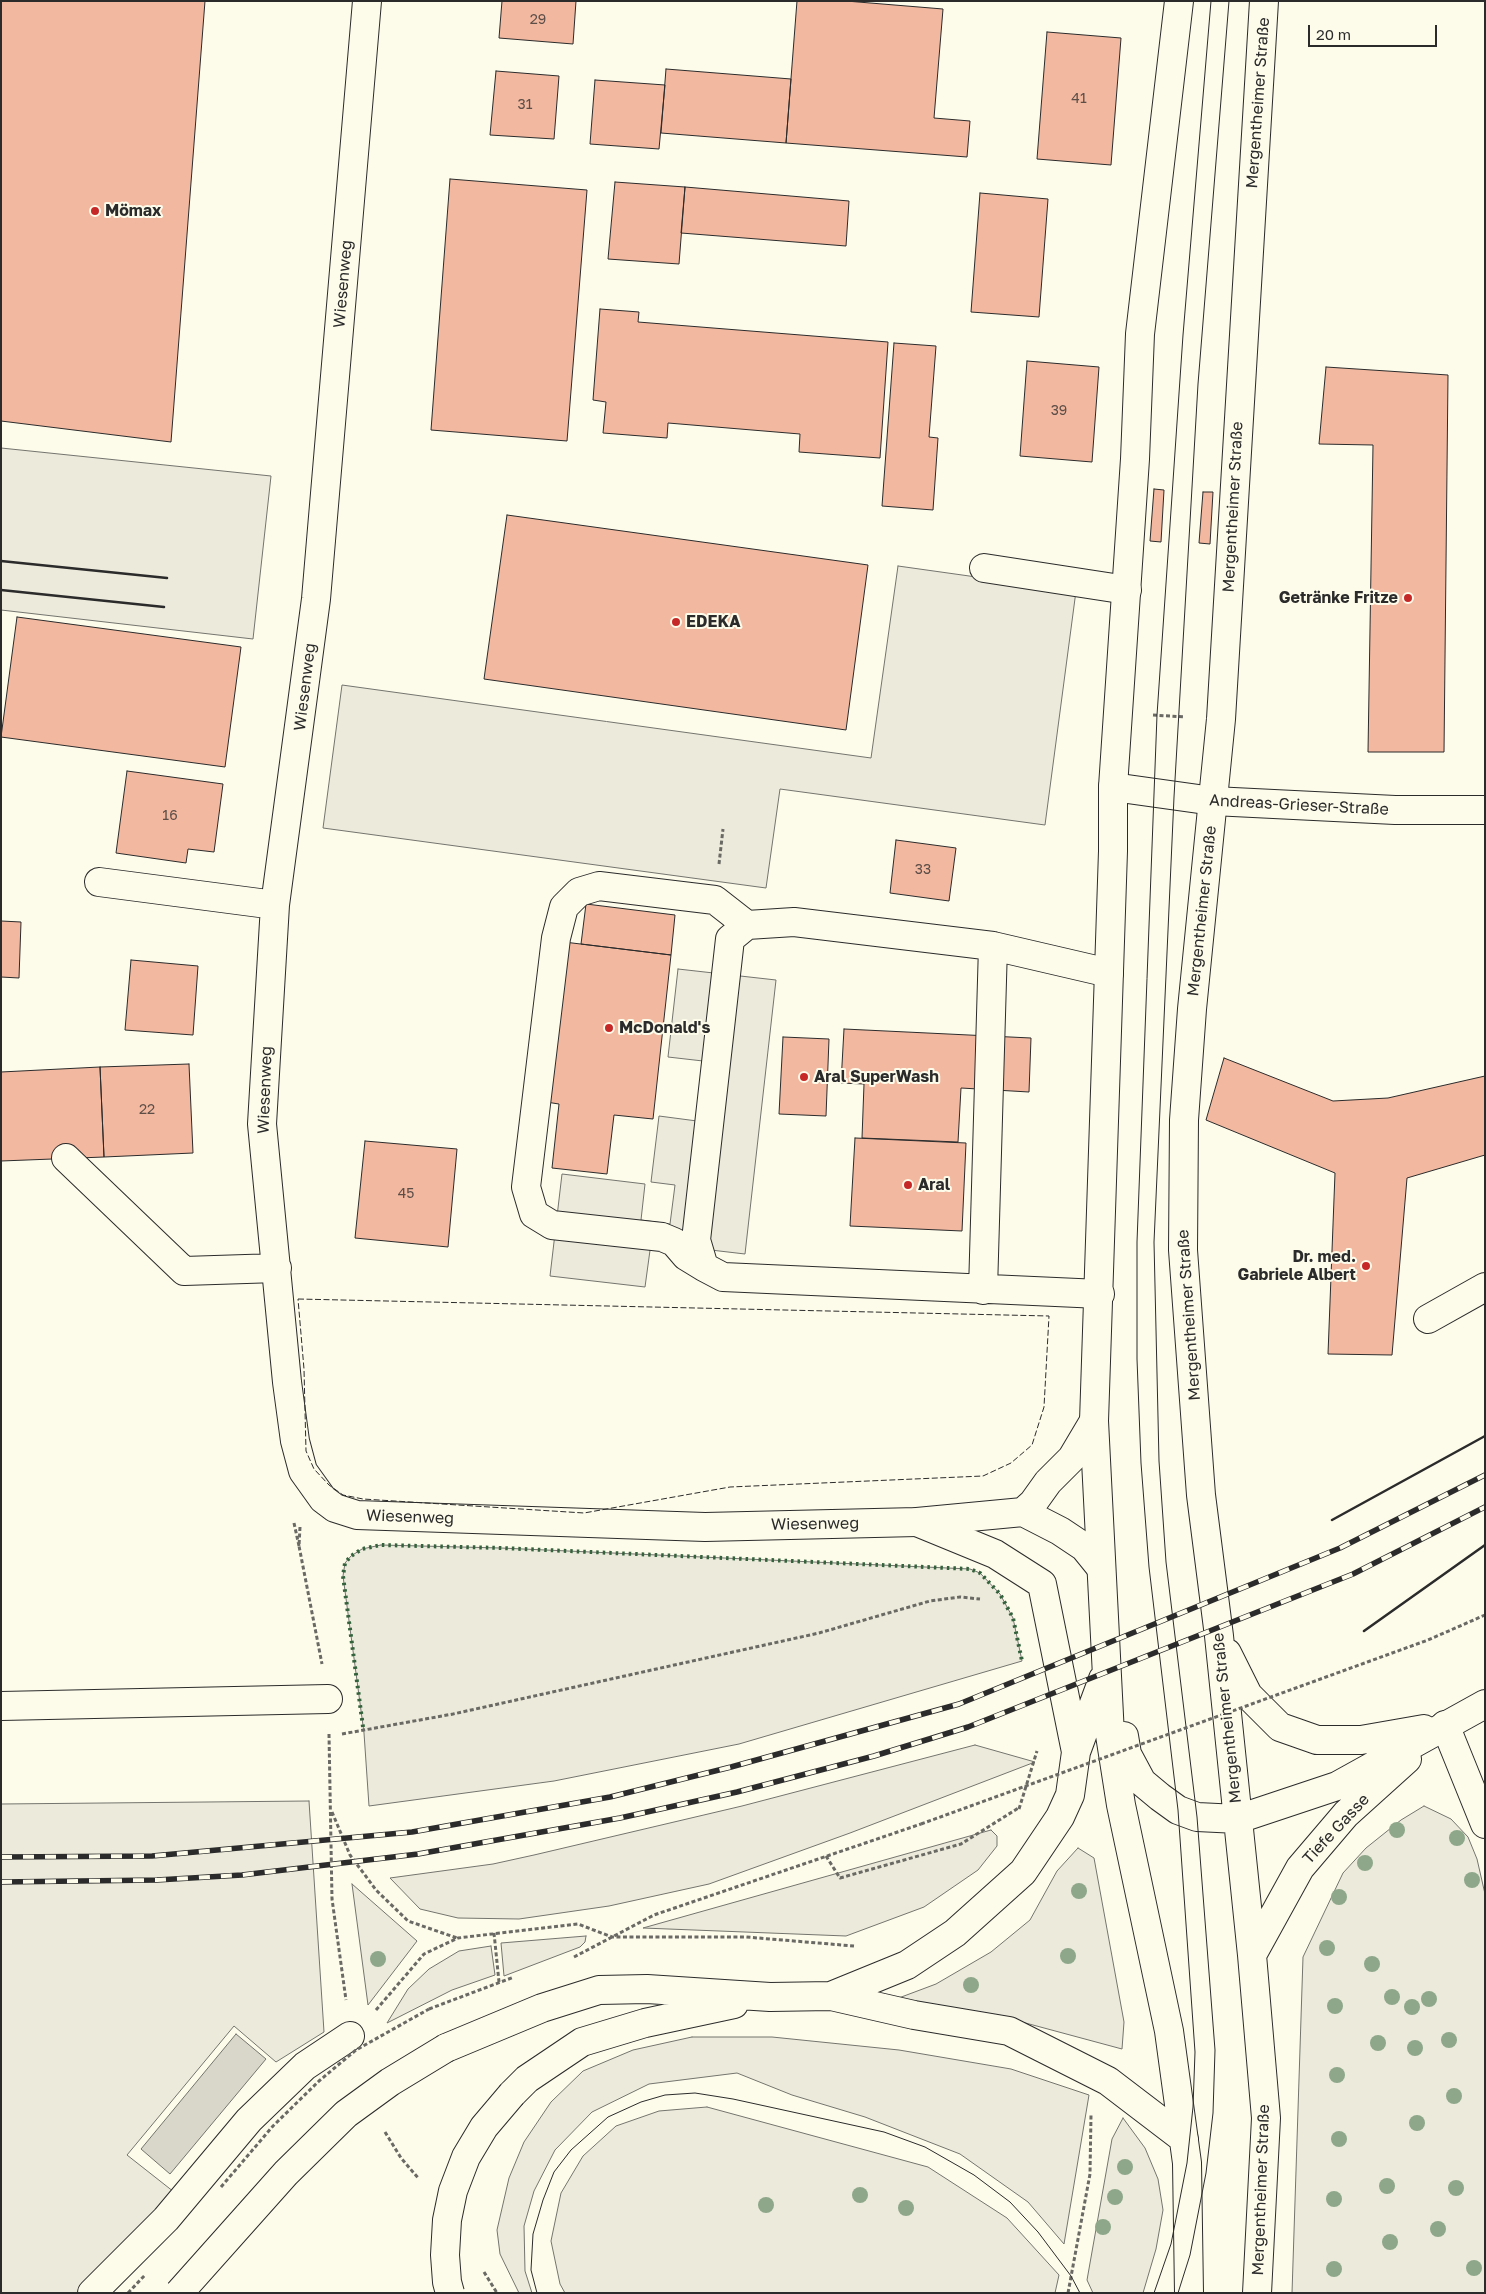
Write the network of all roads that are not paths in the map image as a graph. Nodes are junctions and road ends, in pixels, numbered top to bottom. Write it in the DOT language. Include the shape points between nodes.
graph roads {
  1 [pos="367,1"];
  2 [pos="1179,1"];
  3 [pos="1264,1"];
  4 [pos="984,568"];
  5 [pos="1127,590"];
  6 [pos="1113,787"];
  7 [pos="1213,801"];
  8 [pos="1485,810"];
  9 [pos="100,882"];
  10 [pos="275,906"];
  11 [pos="747,925"];
  12 [pos="993,946"];
  13 [pos="1109,973"];
  14 [pos="66,1158"];
  15 [pos="704,1267"];
  16 [pos="277,1268"];
  17 [pos="1485,1287"];
  18 [pos="983,1290"];
  19 [pos="1100,1294"];
  20 [pos="1428,1319"];
  21 [pos="1094,1420"];
  22 [pos="1023,1512"];
  23 [pos="917,1522"];
  24 [pos="1102,1576"];
  25 [pos="1219,1636"];
  26 [pos="1107,1668"];
  27 [pos="328,1699"];
  28 [pos="1485,1704"];
  29 [pos="1,1706"];
  30 [pos="1446,1725"];
  31 [pos="1076,1752"];
  32 [pos="1238,1819"];
  33 [pos="1485,1824"];
  34 [pos="1252,1955"];
  35 [pos="831,1996"];
  36 [pos="770,1997"];
  37 [pos="350,2036"];
  38 [pos="1184,2139"];
  39 [pos="92,2293"];
  40 [pos="179,2293"];
  41 [pos="450,2293"];
  42 [pos="1189,2293"];
  43 [pos="1257,2293"];
  1 -- 10 [label="main road, Wiesenweg" via="316,599"];
  2 -- 5 [label="main road, Mergentheimer Straße" via="1140,334"];
  3 -- 7 [label="main road, Mergentheimer Straße" via="1221,719"];
  4 -- 5 [label="main road"];
  5 -- 6 [label="main road, Mergentheimer Straße"];
  6 -- 7 [label="main road, Andreas-Grieser-Straße"];
  6 -- 13 [label="main road, Mergentheimer Straße"];
  7 -- 8 [label="main road, Andreas-Grieser-Straße" via="1395,810"];
  7 -- 25 [label="main road, Mergentheimer Straße" via="1184,1120 1183,1250 1201,1495"];
  9 -- 10 [label="main road"];
  10 -- 16 [label="main road, Wiesenweg" via="262,1124"];
  11 -- 12 [label="main road" via="794,922"];
  11 -- 15 [label="main road" via="730,939 696,1240"];
  11 -- 15 [label="main road" via="715,900 599,886 579,892 564,907 556,938 526,1187 534,1214 552,1226 662,1237 674,1242 686,1256"];
  12 -- 13 [label="main road"];
  12 -- 18 [label="main road"];
  13 -- 19 [label="main road, Mergentheimer Straße" via="1098,1261"];
  14 -- 16 [label="main road" via="184,1271"];
  15 -- 18 [label="main road" via="723,1277"];
  16 -- 23 [label="main road, Wiesenweg" via="295,1441 303,1471 323,1499 335,1508 357,1516 704,1527"];
  17 -- 20 [label="main road"];
  18 -- 19 [label="main road"];
  19 -- 21 [label="main road, Mergentheimer Straße"];
  21 -- 22 [label="main road" via="1072,1458"];
  21 -- 24 [label="main road, Mergentheimer Straße"];
  22 -- 23 [label="main road, Wiesenweg"];
  22 -- 24 [label="main road" via="1060,1530 1084,1547"];
  23 -- 31 [label="main road" via="995,1554 1042,1584"];
  24 -- 26 [label="main road, Mergentheimer Straße"];
  24 -- 32 [label="main road, Mergentheimer Straße" via="1127,1754 1142,1782 1178,1810 1197,1817"];
  25 -- 30 [label="main road, Tiefe Gasse" via="1248,1695 1280,1727 1317,1740 1361,1740"];
  25 -- 32 [label="main road, Mergentheimer Straße"];
  26 -- 31 [label="main road"];
  26 -- 38 [label="main road, Mergentheimer Straße" via="1110,1735 1121,1805 1169,2031"];
  27 -- 29 [label="main road"];
  28 -- 30 [label="main road, Tiefe Gasse"];
  30 -- 32 [label="main road, Tiefe Gasse" via="1337,1786"];
  30 -- 33 [label="main road"];
  30 -- 34 [label="main road, Tiefe Gasse" via="1346,1814 1300,1868"];
  31 -- 35 [label="main road" via="1070,1795 1060,1817 1023,1872 955,1933 907,1966"];
  32 -- 34 [label="main road, Mergentheimer Straße"];
  34 -- 43 [label="main road, Mergentheimer Straße" via="1266,2118"];
  35 -- 36 [label="main road"];
  35 -- 38 [label="main road" via="914,2015 1009,2031 1108,2081"];
  36 -- 40 [label="main road, bridge" via="647,1989 599,1990 542,2008 446,2048 346,2114 286,2173"];
  36 -- 41 [label="main road, bridge" via="645,2023 582,2042 534,2074 512,2094 470,2149 453,2191 445,2255"];
  37 -- 39 [label="main road" via="305,2066 249,2120 166,2219"];
  38 -- 42 [label="main road, Mergentheimer Straße"];
}
